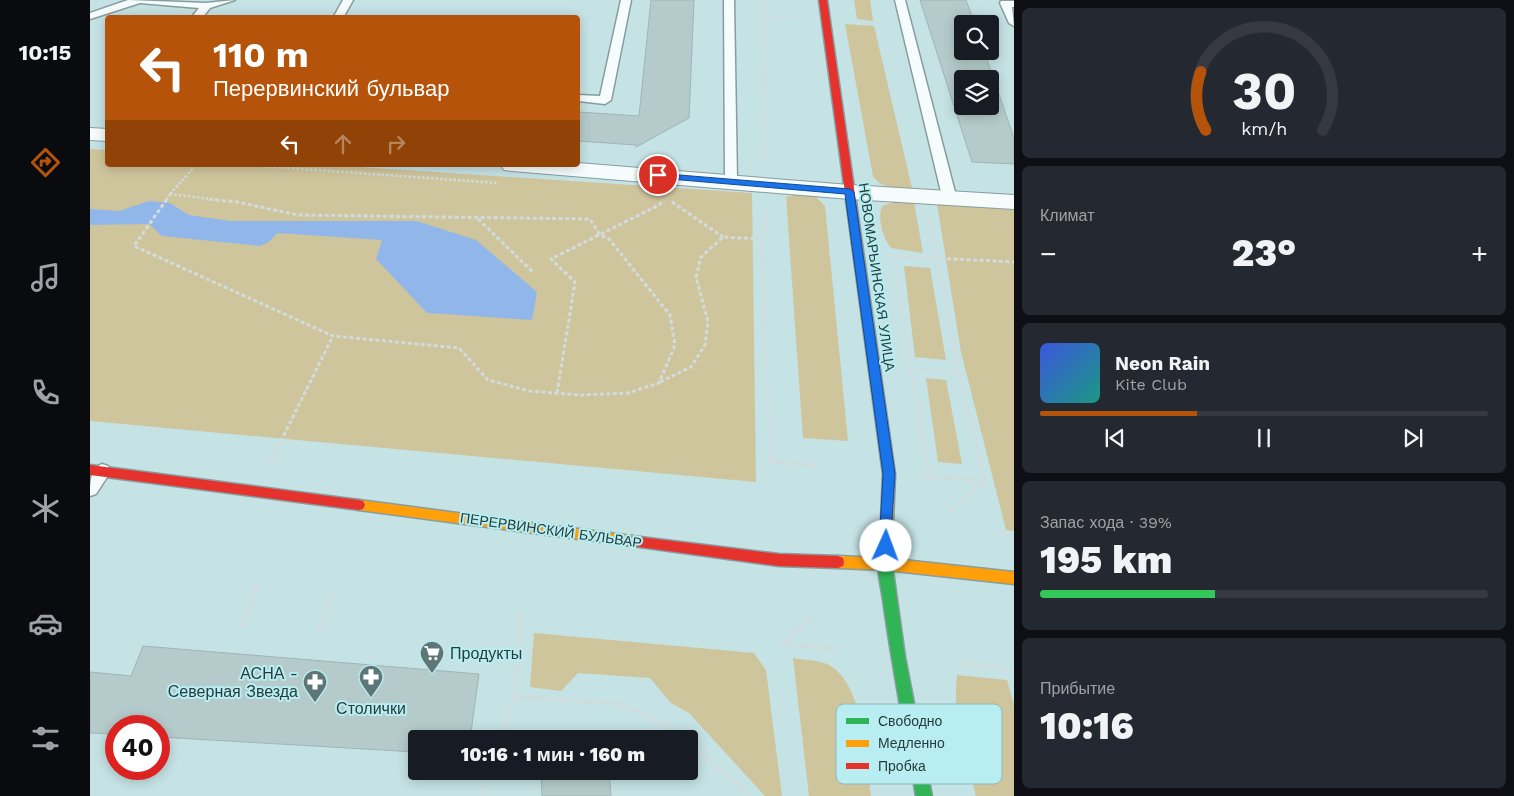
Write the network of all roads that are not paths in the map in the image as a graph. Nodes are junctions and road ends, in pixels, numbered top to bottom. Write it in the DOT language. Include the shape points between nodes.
graph roads {
  1 [pos="100,0"];
  2 [pos="139,0"];
  3 [pos="230,0"];
  4 [pos="348,0"];
  5 [pos="626,0"];
  6 [pos="729,0"];
  7 [pos="824,0"];
  8 [pos="900,0"];
  9 [pos="1014,4"];
  10 [pos="206,6"];
  11 [pos="90,11"];
  12 [pos="198,15"];
  13 [pos="340,15"];
  14 [pos="90,16"];
  15 [pos="1014,23"];
  16 [pos="580,98"];
  17 [pos="90,134"];
  18 [pos="105,136"];
  19 [pos="541,167"];
  20 [pos="731,180"];
  21 [pos="850,192"];
  22 [pos="949,196"];
  23 [pos="1014,202"];
  24 [pos="96,470"];
  25 [pos="90,489"];
  26 [pos="885,564"];
  27 [pos="1014,578"];
  28 [pos="907,704"];
  1 -- 11 [label="lane"];
  2 -- 10 [label="lane"];
  2 -- 14 [label="lane"];
  3 -- 10 [label="lane"];
  4 -- 13 [label="lane"];
  5 -- 16 [label="lane" via="605,100"];
  6 -- 20 [label="lane"];
  7 -- 21 [label="street, НОВОМАРЬИНСКАЯ УЛИЦА"];
  8 -- 22 [label="lane"];
  9 -- 15 [label="lane" via="1006,3"];
  10 -- 12 [label="lane"];
  17 -- 18 [label="street"];
  19 -- 20 [label="street"];
  20 -- 21 [label="street"];
  21 -- 22 [label="street"];
  21 -- 26 [label="street, НОВОМАРЬИНСКАЯ УЛИЦА" via="889,474"];
  22 -- 23 [label="street"];
  24 -- 25 [label="lane"];
  24 -- 26 [label="street, ПЕРЕРВИНСКИЙ БУЛЬВАР" via="779,560"];
  26 -- 27 [label="street, ПЕРЕРВИНСКИЙ БУЛЬВАР"];
  26 -- 28 [label="street, НОВОМАРЬИНСКАЯ УЛИЦА"];
}
